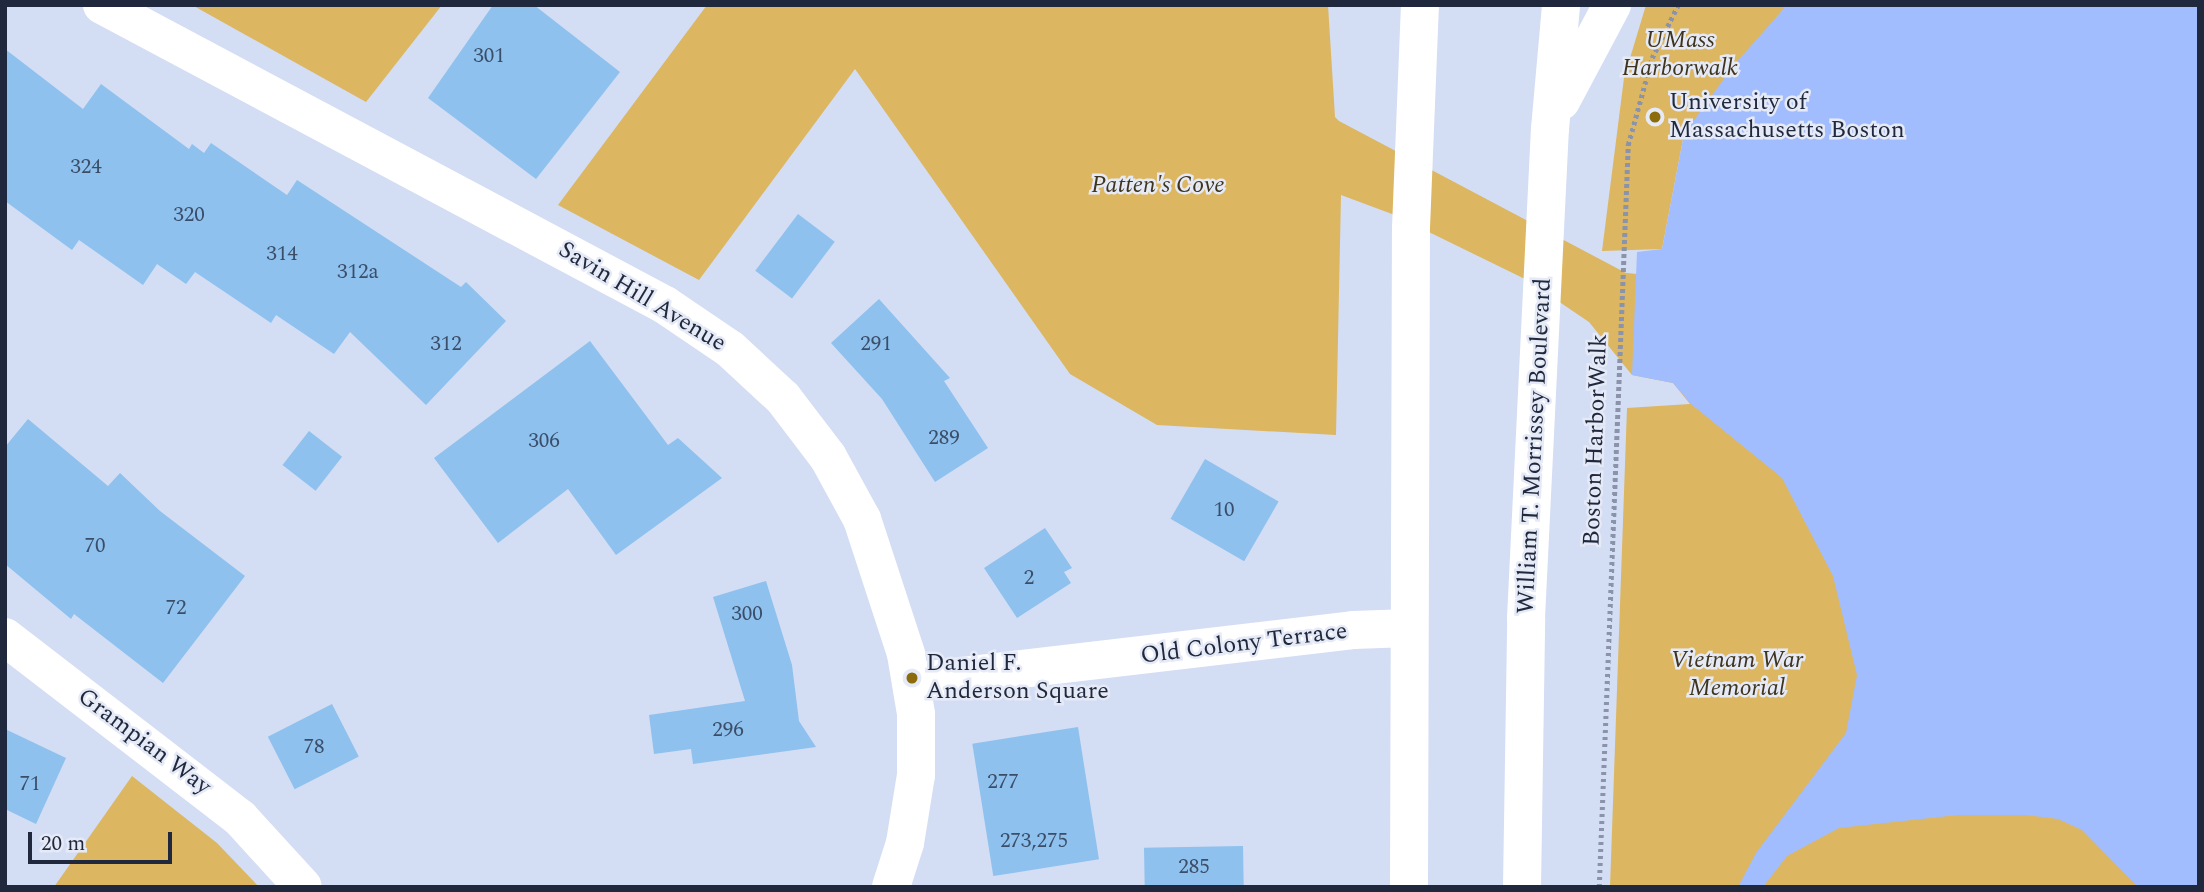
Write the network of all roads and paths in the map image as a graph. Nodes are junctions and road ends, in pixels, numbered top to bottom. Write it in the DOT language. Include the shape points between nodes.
graph roads {
  1 [pos="102,5"];
  2 [pos="1420,5"];
  3 [pos="1562,5"];
  4 [pos="1612,5"];
  5 [pos="1678,5"];
  6 [pos="1550,129"];
  7 [pos="1409,628"];
  8 [pos="5,637"];
  9 [pos="911,682"];
  10 [pos="303,887"];
  11 [pos="891,887"];
  12 [pos="1409,887"];
  13 [pos="1522,887"];
  14 [pos="1599,887"];
  1 -- 9 [label="street, Savin Hill Avenue" via="630,285 700,326 740,356 783,398 847,488 888,589"];
  2 -- 7 [label="street" via="1411,228"];
  3 -- 6 [label="street, William T. Morrissey Boulevard"];
  4 -- 6 [label="street" via="1574,71"];
  5 -- 14 [label="path, Boston HarborWalk" via="1665,26 1635,110 1623,218"];
  6 -- 13 [label="street, William T. Morrissey Boulevard" via="1526,618"];
  7 -- 9 [label="street, Old Colony Terrace" via="1343,631"];
  7 -- 12 [label="street"];
  8 -- 10 [label="street, Grampian Way" via="240,817"];
  9 -- 11 [label="street, Savin Hill Avenue" via="916,775 905,843"];
}
